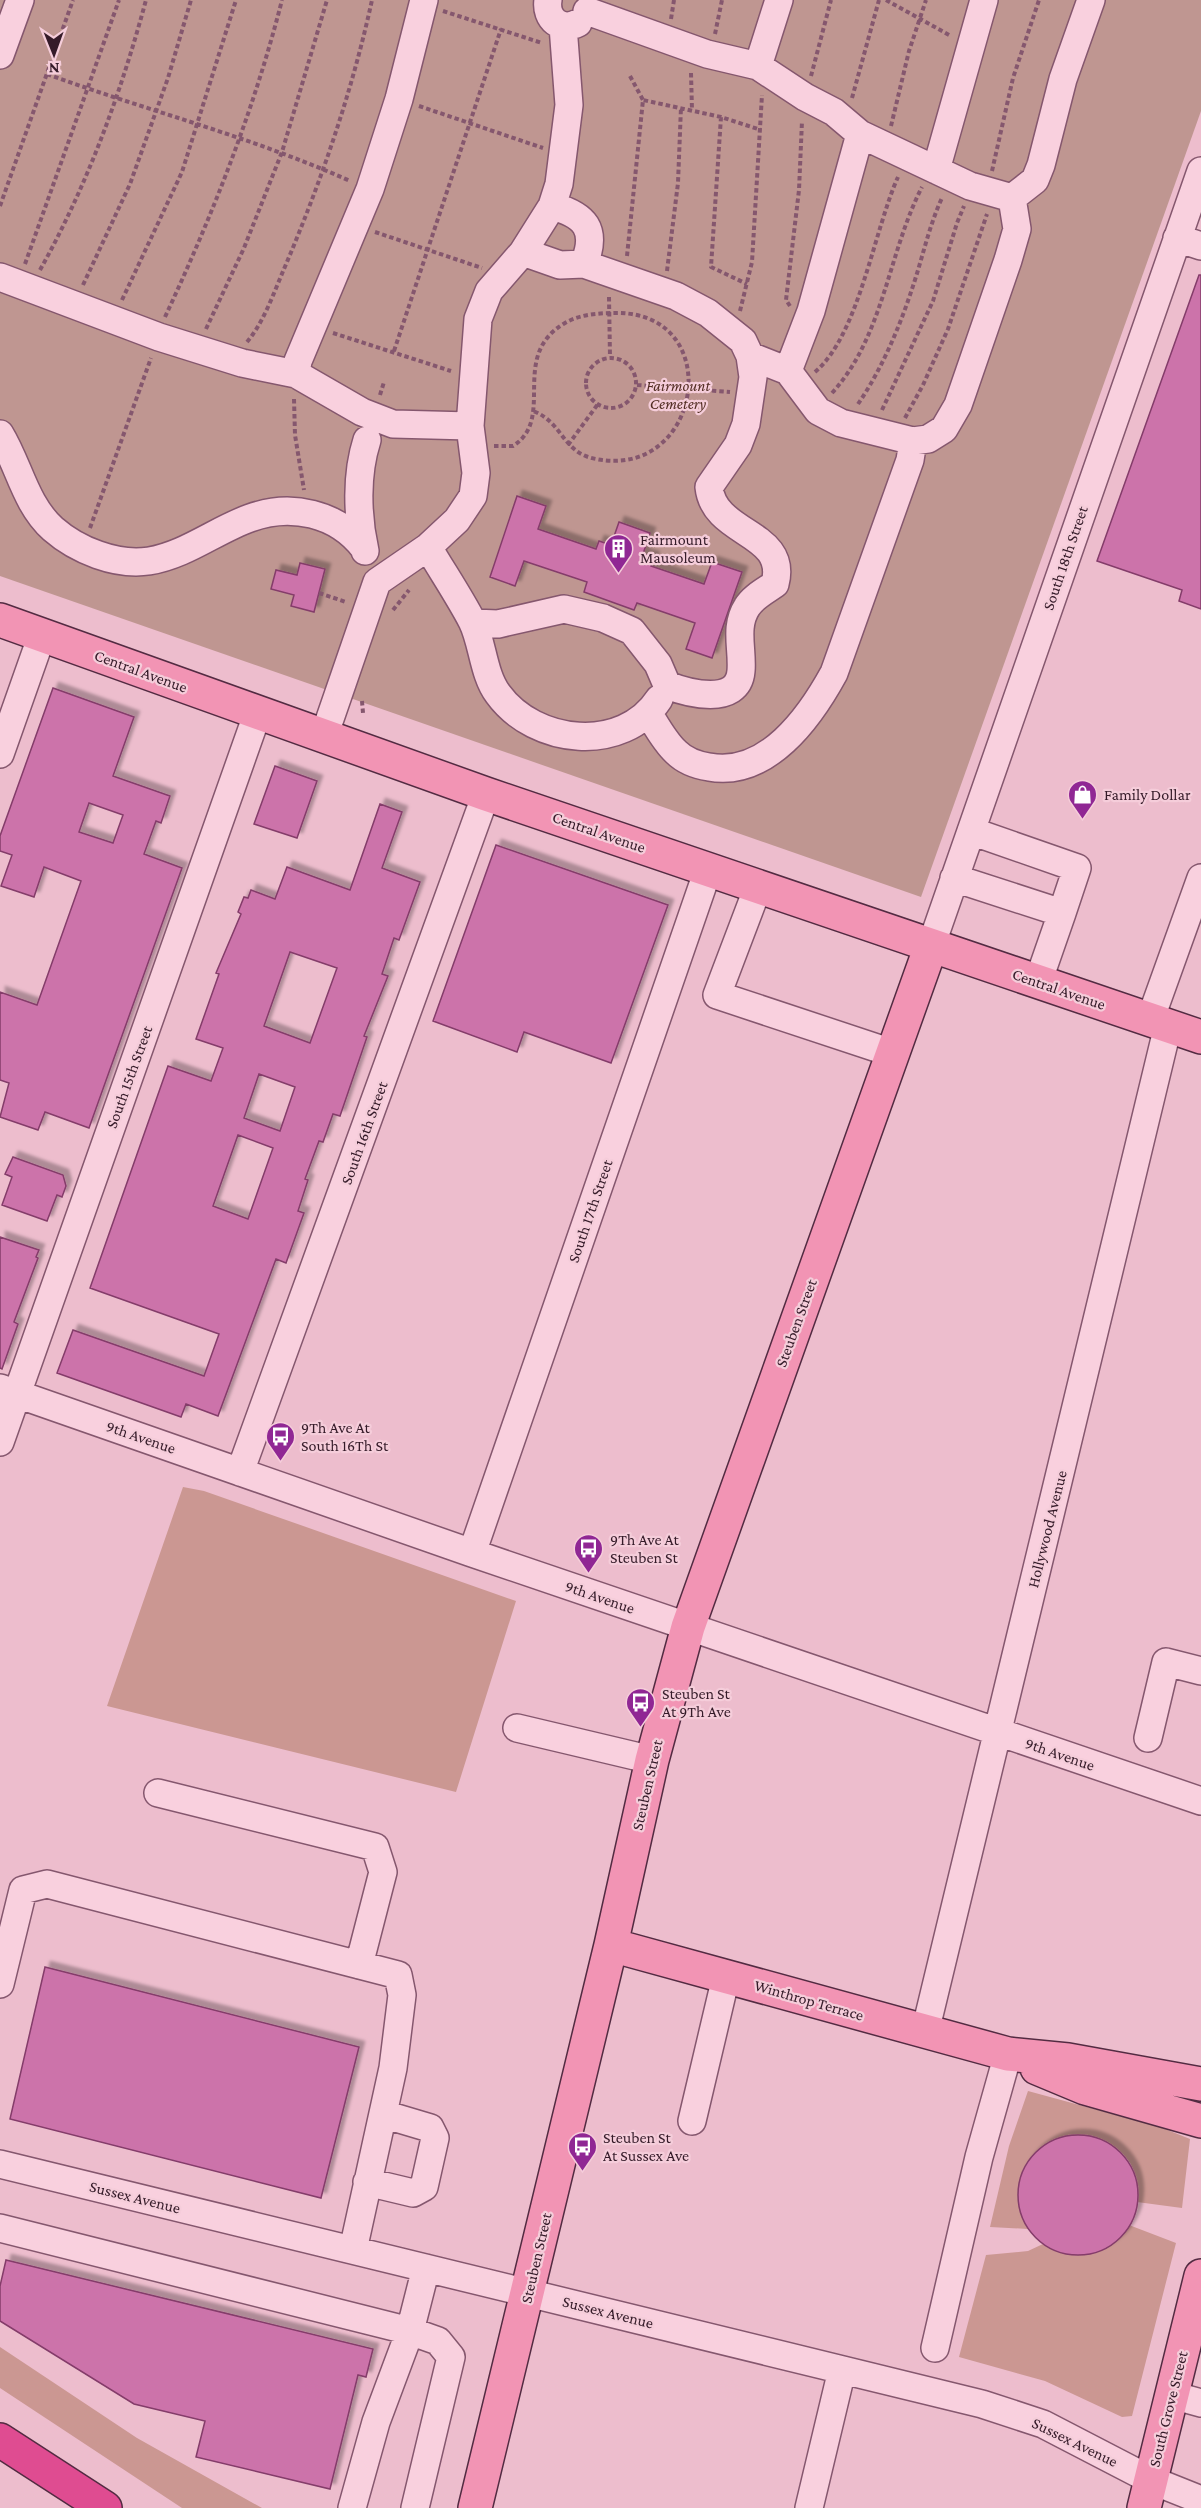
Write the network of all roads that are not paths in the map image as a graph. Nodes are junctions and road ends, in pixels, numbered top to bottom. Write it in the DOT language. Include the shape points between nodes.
graph roads {
  1 [pos="20,0"];
  2 [pos="779,0"];
  3 [pos="984,0"];
  4 [pos="1091,0"];
  5 [pos="544,1"];
  6 [pos="423,3"];
  7 [pos="587,6"];
  8 [pos="564,38"];
  9 [pos="0,55"];
  10 [pos="760,79"];
  11 [pos="860,134"];
  12 [pos="1201,171"];
  13 [pos="934,183"];
  14 [pos="1003,202"];
  15 [pos="552,206"];
  16 [pos="1189,242"];
  17 [pos="523,252"];
  18 [pos="605,271"];
  19 [pos="0,277"];
  20 [pos="750,356"];
  21 [pos="800,372"];
  22 [pos="296,374"];
  23 [pos="362,412"];
  24 [pos="393,424"];
  25 [pos="470,431"];
  26 [pos="908,431"];
  27 [pos="0,434"];
  28 [pos="367,440"];
  29 [pos="428,547"];
  30 [pos="364,548"];
  31 [pos="377,582"];
  32 [pos="0,621"];
  33 [pos="473,623"];
  34 [pos="42,635"];
  35 [pos="667,685"];
  36 [pos="258,712"];
  37 [pos="649,714"];
  38 [pos="324,736"];
  39 [pos="0,754"];
  40 [pos="486,794"];
  41 [pos="971,831"];
  42 [pos="708,870"];
  43 [pos="954,878"];
  44 [pos="1201,878"];
  45 [pos="758,887"];
  46 [pos="1062,913"];
  47 [pos="931,945"];
  48 [pos="1038,982"];
  49 [pos="1159,1023"];
  50 [pos="1201,1037"];
  51 [pos="892,1053"];
  52 [pos="8,1391"];
  53 [pos="0,1442"];
  54 [pos="240,1472"];
  55 [pos="472,1553"];
  56 [pos="688,1627"];
  57 [pos="1201,1671"];
  58 [pos="517,1728"];
  59 [pos="998,1733"];
  60 [pos="1148,1738"];
  61 [pos="652,1760"];
  62 [pos="158,1793"];
  63 [pos="1201,1801"];
  64 [pos="611,1945"];
  65 [pos="359,1965"];
  66 [pos="726,1977"];
  67 [pos="0,1984"];
  68 [pos="925,2032"];
  69 [pos="1008,2054"];
  70 [pos="1201,2084"];
  71 [pos="383,2114"];
  72 [pos="692,2121"];
  73 [pos="1201,2121"];
  74 [pos="0,2164"];
  75 [pos="367,2182"];
  76 [pos="0,2228"];
  77 [pos="352,2250"];
  78 [pos="426,2268"];
  79 [pos="1200,2286"];
  80 [pos="528,2293"];
  81 [pos="410,2331"];
  82 [pos="935,2348"];
  83 [pos="842,2370"];
  84 [pos="1186,2399"];
  85 [pos="0,2439"];
  86 [pos="1148,2494"];
  87 [pos="1201,2500"];
  88 [pos="105,2508"];
  89 [pos="352,2508"];
  90 [pos="415,2508"];
  91 [pos="476,2508"];
  92 [pos="809,2508"];
  1 -- 9 [label="street"];
  2 -- 10 [label="street"];
  3 -- 13 [label="street"];
  4 -- 14 [label="street" via="1063,79 1035,180"];
  5 -- 8 [label="street"];
  6 -- 22 [label="street" via="399,99 370,189"];
  7 -- 8 [label="street"];
  7 -- 10 [label="street" via="703,42"];
  8 -- 15 [label="street" via="569,105 559,184"];
  10 -- 11 [label="street" via="834,112"];
  11 -- 13 [label="street"];
  11 -- 21 [label="street" via="808,319"];
  12 -- 16 [label="street, South 18th Street"];
  13 -- 14 [label="street" via="970,186"];
  14 -- 26 [label="street" via="1017,229 958,405 944,429 928,439"];
  15 -- 17 [label="street"];
  15 -- 18 [label="street" via="582,218"];
  16 -- 41 [label="street, South 18th Street"];
  17 -- 18 [label="street" via="560,265"];
  17 -- 25 [label="street" via="489,291 478,319"];
  18 -- 20 [label="street" via="676,296 708,313 743,341"];
  19 -- 22 [label="street" via="161,329 242,363"];
  20 -- 21 [label="street"];
  20 -- 35 [label="street" via="752,394 738,445 708,487 710,500 719,513 765,545 775,555 779,569 775,584 747,607 741,621 741,673 737,683 729,691 714,696 682,692"];
  21 -- 26 [label="street" via="818,411 841,423"];
  22 -- 23 [label="street"];
  23 -- 24 [label="street"];
  23 -- 28 [label="street"];
  24 -- 25 [label="street"];
  24 -- 28 [label="street"];
  25 -- 29 [label="street" via="476,473 472,496 457,520"];
  26 -- 37 [label="street" via="910,460 834,673 822,696 797,727 765,758 717,769 693,764 676,753"];
  27 -- 30 [label="street" via="34,507 52,528 83,549 116,559 149,561 200,543 251,517 295,511 328,518 352,532"];
  28 -- 30 [label="street" via="360,462"];
  29 -- 31 [label="street"];
  29 -- 33 [label="street"];
  30 -- 31 [label="street"];
  31 -- 38 [label="street"];
  32 -- 34 [label="main road, Central Avenue"];
  33 -- 35 [label="street" via="498,624 564,609 603,618 632,631 658,664"];
  33 -- 37 [label="street" via="498,694 528,721 562,735 603,737"];
  34 -- 36 [label="main road, Central Avenue"];
  34 -- 39 [label="street"];
  35 -- 37 [label="street"];
  36 -- 38 [label="main road, Central Avenue"];
  36 -- 52 [label="street, South 15th Street"];
  38 -- 40 [label="main road, Central Avenue"];
  40 -- 42 [label="main road, Central Avenue"];
  40 -- 54 [label="street, South 16th Street"];
  41 -- 43 [label="street, South 18th Street"];
  41 -- 46 [label="street" via="1077,868"];
  42 -- 45 [label="main road, Central Avenue"];
  42 -- 55 [label="street, South 17th Street"];
  43 -- 46 [label="street"];
  43 -- 47 [label="street, South 18th Street"];
  44 -- 49 [label="street, Hollywood Avenue"];
  45 -- 47 [label="main road, Central Avenue"];
  45 -- 51 [label="street" via="717,995"];
  46 -- 48 [label="street"];
  47 -- 48 [label="main road, Central Avenue"];
  47 -- 51 [label="main road, Steuben Street"];
  48 -- 49 [label="main road, Central Avenue"];
  49 -- 50 [label="main road, Central Avenue"];
  49 -- 59 [label="street, Hollywood Avenue"];
  51 -- 56 [label="main road, Steuben Street"];
  52 -- 53 [label="street, South 15th Street"];
  52 -- 54 [label="street, 9th Avenue"];
  54 -- 55 [label="street, 9th Avenue"];
  55 -- 56 [label="street, 9th Avenue"];
  56 -- 59 [label="street, 9th Avenue"];
  56 -- 61 [label="main road, Steuben Street"];
  57 -- 60 [label="street" via="1166,1662"];
  58 -- 61 [label="street"];
  59 -- 63 [label="street, 9th Avenue"];
  59 -- 68 [label="street, Hollywood Avenue"];
  61 -- 64 [label="main road, Steuben Street"];
  62 -- 65 [label="street" via="375,1846 382,1872"];
  64 -- 66 [label="main road, Winthrop Terrace"];
  64 -- 80 [label="main road, Steuben Street"];
  65 -- 67 [label="street" via="47,1884 23,1890"];
  65 -- 71 [label="street" via="398,1975 402,1995"];
  66 -- 68 [label="main road, Winthrop Terrace"];
  66 -- 72 [label="street"];
  68 -- 69 [label="main road, Winthrop Terrace"];
  69 -- 70 [label="main road, Winthrop Terrace" via="1079,2062"];
  69 -- 73 [label="main road, Winthrop Terrace" via="1085,2088"];
  69 -- 82 [label="street" via="979,2157"];
  71 -- 75 [label="street"];
  71 -- 75 [label="street" via="430,2128 435,2138 424,2187 413,2193"];
  74 -- 77 [label="street, Sussex Avenue"];
  75 -- 77 [label="street"];
  76 -- 81 [label="street"];
  77 -- 78 [label="street, Sussex Avenue"];
  78 -- 80 [label="street, Sussex Avenue"];
  78 -- 81 [label="street"];
  79 -- 84 [label="main road, South Grove Street"];
  80 -- 83 [label="street, Sussex Avenue"];
  80 -- 91 [label="main road, Steuben Street"];
  81 -- 89 [label="street" via="376,2422"];
  81 -- 90 [label="street" via="438,2340 451,2357"];
  83 -- 86 [label="street, Sussex Avenue" via="1015,2414 1058,2431"];
  83 -- 92 [label="street"];
  84 -- 86 [label="main road, South Grove Street"];
  85 -- 88 [label="highway"];
  86 -- 87 [label="street, Sussex Avenue"];
}
